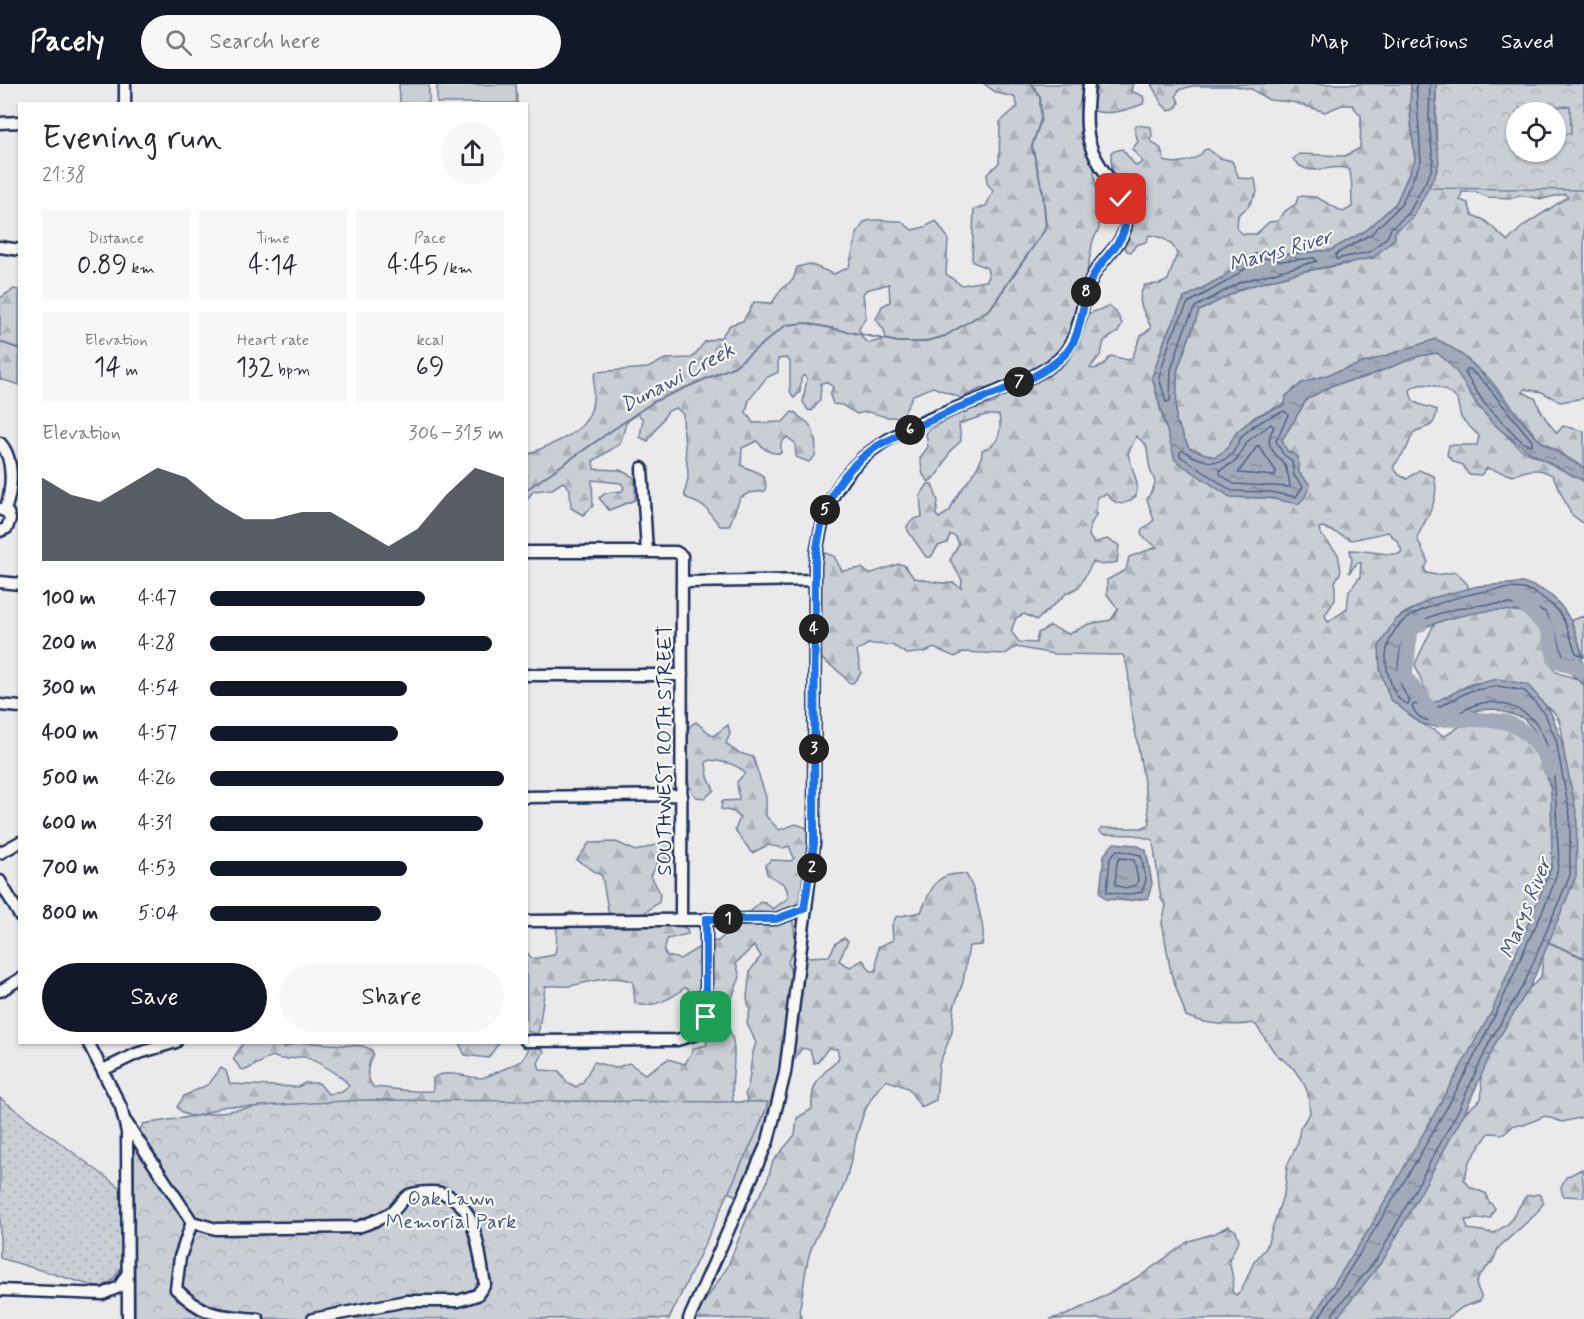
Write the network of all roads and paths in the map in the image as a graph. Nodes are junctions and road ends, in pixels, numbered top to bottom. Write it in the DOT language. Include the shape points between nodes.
graph roads {
  1 [pos="125,84"];
  2 [pos="1089,84"];
  3 [pos="125,102"];
  4 [pos="18,122"];
  5 [pos="0,123"];
  6 [pos="0,247"];
  7 [pos="18,250"];
  8 [pos="0,443"];
  9 [pos="642,468"];
  10 [pos="2,510"];
  11 [pos="0,531"];
  12 [pos="528,552"];
  13 [pos="647,552"];
  14 [pos="815,580"];
  15 [pos="0,582"];
  16 [pos="683,582"];
  17 [pos="18,584"];
  18 [pos="528,675"];
  19 [pos="682,675"];
  20 [pos="0,705"];
  21 [pos="18,707"];
  22 [pos="682,795"];
  23 [pos="528,797"];
  24 [pos="18,843"];
  25 [pos="0,853"];
  26 [pos="0,880"];
  27 [pos="804,909"];
  28 [pos="18,912"];
  29 [pos="681,918"];
  30 [pos="706,919"];
  31 [pos="528,921"];
  32 [pos="18,980"];
  33 [pos="0,991"];
  34 [pos="528,1041"];
  35 [pos="89,1044"];
  36 [pos="169,1044"];
  37 [pos="103,1071"];
  38 [pos="126,1122"];
  39 [pos="192,1222"];
  40 [pos="127,1274"];
  41 [pos="0,1290"];
  42 [pos="128,1319"];
  43 [pos="258,1319"];
  44 [pos="313,1319"];
  45 [pos="689,1319"];
  1 -- 3 [label="street"];
  2 -- 14 [label="street" via="1087,126 1091,148 1121,199 1126,227 1087,288 1069,349 1039,373 914,428 863,456 836,488 823,517 818,532"];
  4 -- 5 [label="street"];
  6 -- 7 [label="street"];
  8 -- 10 [label="street" via="10,461 10,497"];
  9 -- 13 [label="street"];
  10 -- 11 [label="street" via="10,522"];
  12 -- 13 [label="street"];
  13 -- 16 [label="street, SOUTHWEST ROTH STREET" via="681,554"];
  14 -- 16 [label="street"];
  14 -- 27 [label="street" via="814,844"];
  15 -- 17 [label="street"];
  16 -- 19 [label="street, SOUTHWEST ROTH STREET"];
  18 -- 19 [label="street"];
  19 -- 22 [label="street, SOUTHWEST ROTH STREET"];
  20 -- 21 [label="street"];
  22 -- 23 [label="street"];
  22 -- 29 [label="street, SOUTHWEST ROTH STREET"];
  24 -- 25 [label="street"];
  26 -- 28 [label="street"];
  27 -- 30 [label="street" via="776,919"];
  27 -- 45 [label="street" via="785,1073 775,1120"];
  29 -- 30 [label="street"];
  29 -- 31 [label="street"];
  30 -- 34 [label="street" via="706,1017 697,1034 677,1040"];
  32 -- 33 [label="street"];
  35 -- 37 [label="street"];
  36 -- 37 [label="street" via="136,1054"];
  37 -- 38 [label="street"];
  38 -- 39 [label="street"];
  38 -- 40 [label="street"];
  39 -- 43 [label="street" via="180,1257 177,1289 194,1306 213,1315"];
  39 -- 44 [label="street" via="216,1229 358,1227 386,1215 407,1196 421,1192 439,1192 459,1201 471,1217 484,1284 477,1295 458,1301 406,1302"];
  40 -- 41 [label="street" via="118,1287 103,1294"];
  40 -- 42 [label="street"];
}
